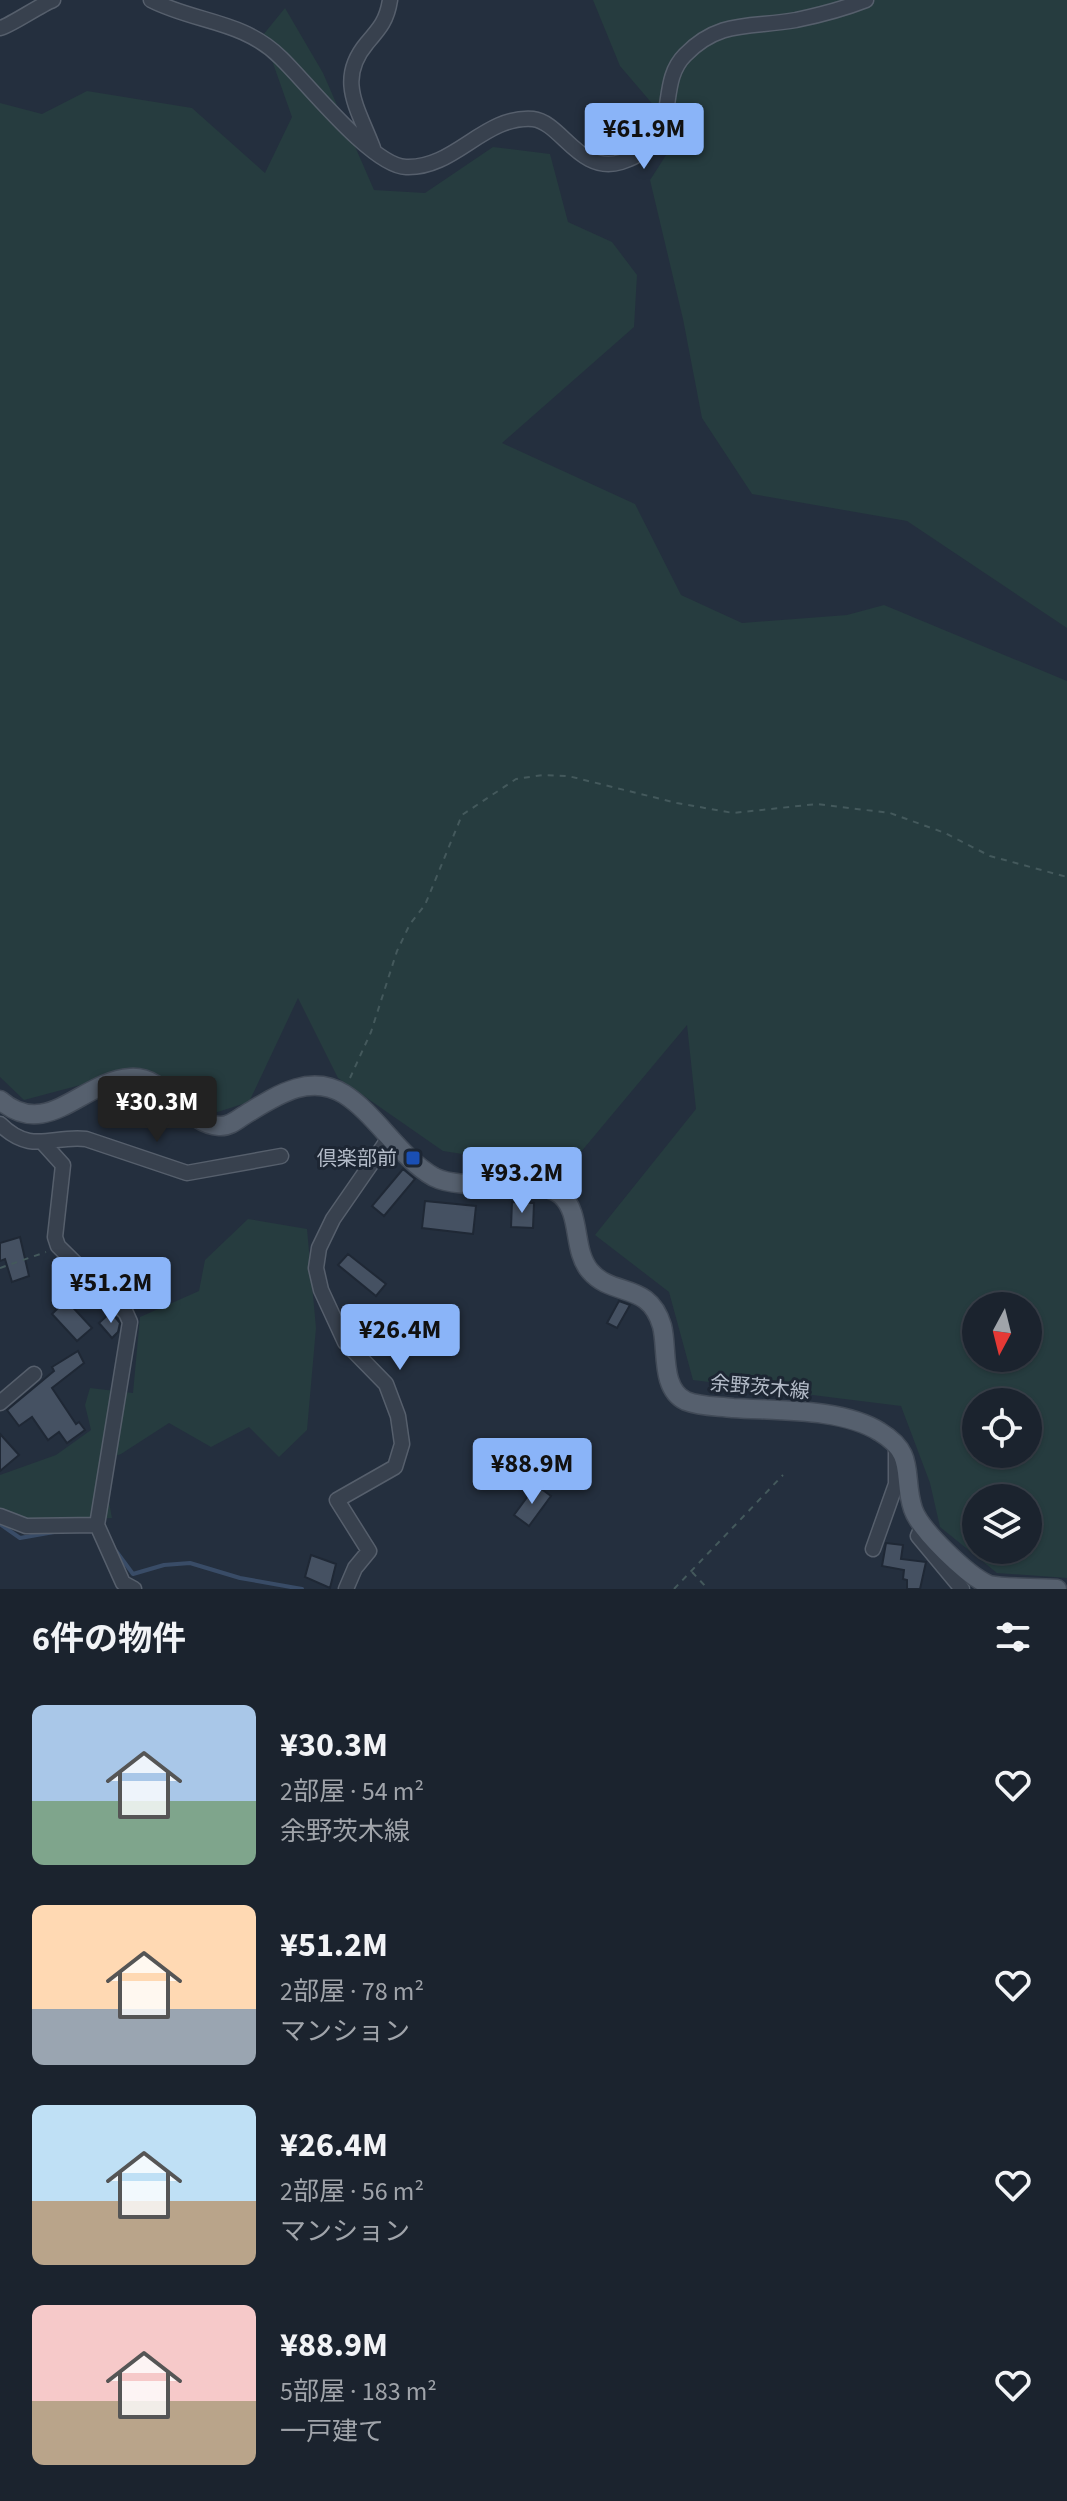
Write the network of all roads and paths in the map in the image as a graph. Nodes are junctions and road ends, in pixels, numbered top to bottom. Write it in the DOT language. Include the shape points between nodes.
graph roads {
  1 [pos="53,0"];
  2 [pos="151,0"];
  3 [pos="390,0"];
  4 [pos="866,0"];
  5 [pos="0,28"];
  6 [pos="376,155"];
  7 [pos="1067,877"];
  8 [pos="344,1094"];
  9 [pos="0,1100"];
  10 [pos="0,1124"];
  11 [pos="389,1138"];
  12 [pos="44,1144"];
  13 [pos="281,1156"];
  14 [pos="58,1246"];
  15 [pos="0,1268"];
  16 [pos="34,1374"];
  17 [pos="0,1403"];
  18 [pos="898,1446"];
  19 [pos="783,1475"];
  20 [pos="0,1516"];
  21 [pos="97,1525"];
  22 [pos="922,1527"];
  23 [pos="873,1549"];
  24 [pos="691,1571"];
  25 [pos="122,1587"];
  26 [pos="346,1589"];
  27 [pos="674,1589"];
  28 [pos="708,1589"];
  29 [pos="962,1589"];
  30 [pos="1057,1589"];
  1 -- 5 [label="street"];
  2 -- 6 [label="street" via="246,31 280,57"];
  3 -- 6 [label="street" via="387,20 351,69 351,91"];
  4 -- 6 [label="street" via="706,36 675,67 661,131 651,146 619,163 585,157 537,119 500,123 422,167 401,168"];
  7 -- 8 [label="path" via="990,856 890,813 817,804 733,813 568,776 516,779 462,815 425,905 397,951"];
  8 -- 9 [label="main road" via="313,1086 289,1089 231,1124 218,1126 136,1077 114,1080 46,1114 28,1116"];
  8 -- 11 [label="main road, 余野茨木線"];
  10 -- 12 [label="street"];
  11 -- 18 [label="main road, 余野茨木線" via="434,1177 546,1188 560,1194 571,1207 590,1271 652,1304 662,1326 672,1387 683,1400 837,1416 880,1432"];
  11 -- 26 [label="street" via="333,1219 316,1268 345,1342 386,1384 402,1444 395,1467 337,1500 369,1551"];
  12 -- 13 [label="street" via="86,1139 187,1173"];
  12 -- 14 [label="street" via="63,1165"];
  14 -- 15 [label="path"];
  14 -- 21 [label="street" via="130,1322"];
  16 -- 17 [label="street"];
  18 -- 22 [label="main road" via="905,1454 912,1507"];
  18 -- 23 [label="street" via="896,1484"];
  19 -- 24 [label="path"];
  20 -- 21 [label="street" via="26,1526"];
  21 -- 25 [label="street"];
  22 -- 29 [label="street" via="918,1536"];
  22 -- 30 [label="main road" via="990,1586"];
  24 -- 27 [label="path"];
  24 -- 28 [label="path"];
}
